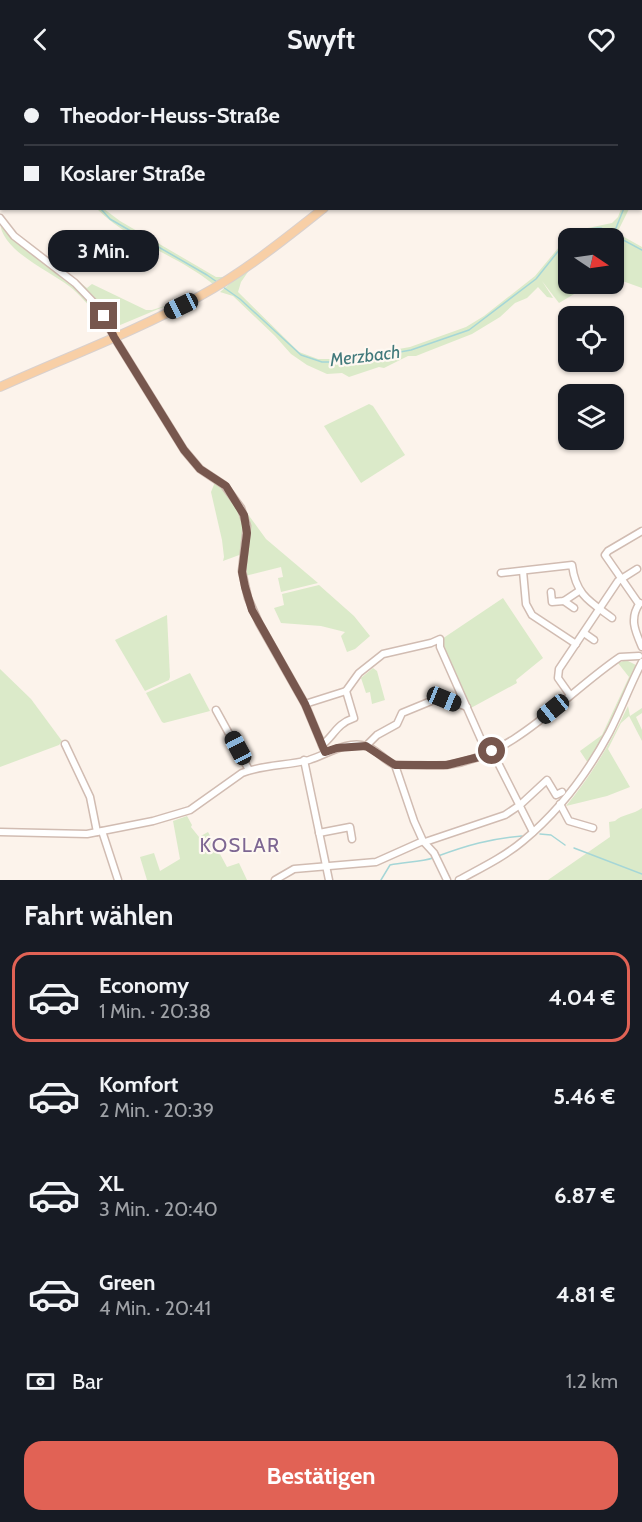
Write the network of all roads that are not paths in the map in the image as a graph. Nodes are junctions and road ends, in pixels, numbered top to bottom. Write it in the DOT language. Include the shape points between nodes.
graph roads {
  1 [pos="321,210"];
  2 [pos="0,218"];
  3 [pos="114,337"];
  4 [pos="0,387"];
  5 [pos="642,531"];
  6 [pos="637,569"];
  7 [pos="523,571"];
  8 [pos="501,573"];
  9 [pos="622,578"];
  10 [pos="579,591"];
  11 [pos="551,592"];
  12 [pos="564,601"];
  13 [pos="641,603"];
  14 [pos="574,608"];
  15 [pos="600,609"];
  16 [pos="612,618"];
  17 [pos="584,633"];
  18 [pos="594,640"];
  19 [pos="576,644"];
  20 [pos="641,655"];
  21 [pos="346,691"];
  22 [pos="570,695"];
  23 [pos="305,704"];
  24 [pos="467,707"];
  25 [pos="216,710"];
  26 [pos="65,744"];
  27 [pos="322,745"];
  28 [pos="366,746"];
  29 [pos="325,752"];
  30 [pos="489,752"];
  31 [pos="304,760"];
  32 [pos="395,765"];
  33 [pos="249,770"];
  34 [pos="562,792"];
  35 [pos="560,804"];
  36 [pos="520,805"];
  37 [pos="593,828"];
  38 [pos="0,832"];
  39 [pos="99,832"];
  40 [pos="533,832"];
  41 [pos="320,833"];
  42 [pos="352,839"];
  43 [pos="424,841"];
  44 [pos="326,867"];
  45 [pos="118,880"];
  46 [pos="275,880"];
  47 [pos="329,880"];
  48 [pos="447,880"];
  49 [pos="459,880"];
  1 -- 3 [label="main road" via="220,284"];
  2 -- 3 [label="street" via="14,236 93,301"];
  3 -- 4 [label="main road"];
  3 -- 23 [label="street" via="192,462 224,485 241,508 247,533 243,580 252,610"];
  5 -- 9 [label="street" via="605,555"];
  6 -- 9 [label="street"];
  7 -- 8 [label="street"];
  7 -- 10 [label="street" via="572,565"];
  7 -- 19 [label="street" via="526,604 532,615"];
  9 -- 13 [label="street"];
  9 -- 15 [label="street"];
  10 -- 12 [label="street"];
  10 -- 15 [label="street"];
  11 -- 12 [label="street" via="552,602"];
  12 -- 14 [label="street"];
  13 -- 20 [label="street" via="633,624"];
  15 -- 16 [label="street"];
  15 -- 17 [label="street"];
  17 -- 18 [label="street"];
  17 -- 19 [label="street"];
  19 -- 22 [label="street" via="558,675"];
  20 -- 22 [label="street" via="620,657"];
  20 -- 35 [label="street" via="600,749"];
  21 -- 23 [label="street"];
  21 -- 24 [label="street" via="359,673 383,654 440,639"];
  21 -- 27 [label="street" via="354,718 335,729"];
  22 -- 30 [label="street" via="525,731"];
  23 -- 27 [label="street"];
  24 -- 28 [label="street" via="441,697 402,713 396,724"];
  24 -- 30 [label="street"];
  25 -- 33 [label="street"];
  26 -- 39 [label="street" via="90,797"];
  27 -- 29 [label="street"];
  28 -- 29 [label="street"];
  28 -- 32 [label="street"];
  29 -- 31 [label="street"];
  30 -- 32 [label="street" via="447,765"];
  30 -- 36 [label="street"];
  31 -- 33 [label="street"];
  31 -- 41 [label="street"];
  32 -- 43 [label="street"];
  33 -- 39 [label="street" via="190,810"];
  34 -- 36 [label="street" via="556,795 547,780"];
  35 -- 37 [label="street" via="569,821"];
  35 -- 40 [label="street"];
  36 -- 40 [label="street"];
  36 -- 43 [label="street" via="505,815"];
  38 -- 39 [label="street"];
  39 -- 45 [label="street"];
  40 -- 49 [label="street" via="496,860"];
  41 -- 42 [label="street" via="349,824"];
  41 -- 44 [label="street"];
  43 -- 44 [label="street" via="376,862"];
  43 -- 48 [label="street"];
  44 -- 46 [label="street" via="294,868"];
  44 -- 47 [label="street"];
}
